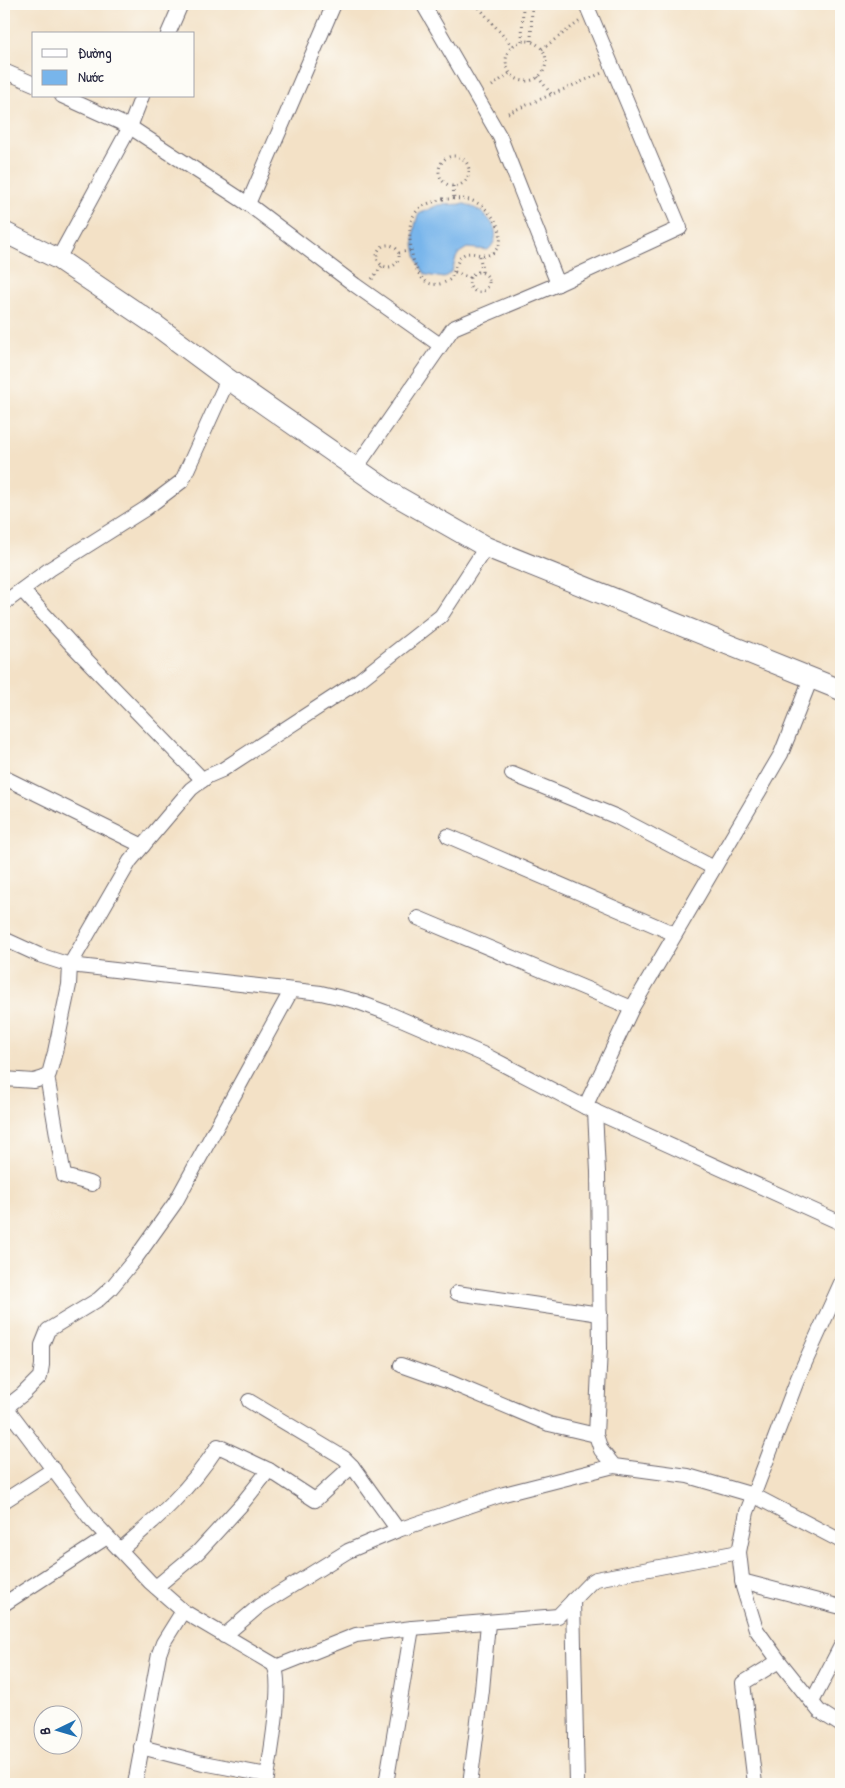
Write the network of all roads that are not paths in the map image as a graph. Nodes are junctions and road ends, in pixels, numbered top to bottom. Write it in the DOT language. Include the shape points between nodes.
graph roads {
  1 [pos="181,4"];
  2 [pos="334,4"];
  3 [pos="423,4"];
  4 [pos="586,4"];
  5 [pos="169,32"];
  6 [pos="4,71"];
  7 [pos="32,83"];
  8 [pos="66,98"];
  9 [pos="141,98"];
  10 [pos="130,127"];
  11 [pos="248,204"];
  12 [pos="4,232"];
  13 [pos="58,259"];
  14 [pos="558,284"];
  15 [pos="440,345"];
  16 [pos="228,380"];
  17 [pos="356,468"];
  18 [pos="486,547"];
  19 [pos="22,590"];
  20 [pos="4,603"];
  21 [pos="811,678"];
  22 [pos="841,690"];
  23 [pos="512,774"];
  24 [pos="7,779"];
  25 [pos="203,780"];
  26 [pos="448,836"];
  27 [pos="143,846"];
  28 [pos="714,868"];
  29 [pos="418,918"];
  30 [pos="675,934"];
  31 [pos="4,939"];
  32 [pos="70,965"];
  33 [pos="291,991"];
  34 [pos="632,1008"];
  35 [pos="47,1076"];
  36 [pos="4,1078"];
  37 [pos="590,1109"];
  38 [pos="92,1184"];
  39 [pos="841,1223"];
  40 [pos="841,1283"];
  41 [pos="457,1293"];
  42 [pos="600,1314"];
  43 [pos="401,1365"];
  44 [pos="249,1401"];
  45 [pos="5,1408"];
  46 [pos="596,1435"];
  47 [pos="352,1466"];
  48 [pos="614,1466"];
  49 [pos="54,1469"];
  50 [pos="269,1470"];
  51 [pos="753,1495"];
  52 [pos="4,1502"];
  53 [pos="398,1530"];
  54 [pos="107,1537"];
  55 [pos="841,1541"];
  56 [pos="120,1550"];
  57 [pos="739,1552"];
  58 [pos="742,1581"];
  59 [pos="156,1588"];
  60 [pos="573,1600"];
  61 [pos="4,1604"];
  62 [pos="841,1607"];
  63 [pos="183,1611"];
  64 [pos="488,1623"];
  65 [pos="412,1628"];
  66 [pos="224,1636"];
  67 [pos="841,1646"];
  68 [pos="779,1660"];
  69 [pos="276,1667"];
  70 [pos="812,1702"];
  71 [pos="841,1725"];
  72 [pos="141,1747"];
  73 [pos="267,1780"];
  74 [pos="135,1784"];
  75 [pos="386,1784"];
  76 [pos="470,1784"];
  77 [pos="577,1784"];
  78 [pos="755,1784"];
  1 -- 5 [label="street"];
  2 -- 11 [label="street"];
  3 -- 14 [label="street" via="500,137"];
  4 -- 14 [label="street" via="680,228"];
  6 -- 7 [label="street"];
  8 -- 10 [label="street"];
  9 -- 10 [label="street"];
  10 -- 11 [label="street"];
  10 -- 13 [label="street"];
  11 -- 15 [label="street"];
  12 -- 13 [label="street"];
  13 -- 16 [label="street"];
  14 -- 15 [label="street" via="453,328"];
  15 -- 17 [label="street"];
  16 -- 17 [label="street"];
  16 -- 19 [label="street" via="182,481"];
  17 -- 18 [label="street" via="409,504"];
  18 -- 21 [label="street"];
  18 -- 25 [label="street" via="441,616 357,682"];
  19 -- 20 [label="street"];
  19 -- 25 [label="street"];
  21 -- 22 [label="street"];
  21 -- 28 [label="street" via="781,754"];
  23 -- 28 [label="street" via="617,818"];
  24 -- 27 [label="street"];
  25 -- 27 [label="street"];
  26 -- 30 [label="street"];
  27 -- 32 [label="street" via="130,860"];
  28 -- 30 [label="street"];
  29 -- 34 [label="street"];
  30 -- 34 [label="street"];
  31 -- 32 [label="street"];
  32 -- 33 [label="street"];
  32 -- 35 [label="street" via="69,986"];
  33 -- 37 [label="street" via="321,993 385,1012 485,1055"];
  33 -- 45 [label="street" via="175,1203 111,1288 48,1330 42,1345 40,1376"];
  34 -- 37 [label="street"];
  35 -- 36 [label="street" via="34,1081"];
  35 -- 38 [label="street" via="64,1176"];
  37 -- 39 [label="street"];
  37 -- 42 [label="street" via="598,1172"];
  40 -- 51 [label="street" via="798,1378"];
  41 -- 42 [label="street"];
  42 -- 46 [label="street"];
  43 -- 46 [label="street" via="549,1424"];
  44 -- 47 [label="street"];
  45 -- 49 [label="street"];
  46 -- 48 [label="street" via="601,1450"];
  47 -- 50 [label="street" via="315,1500"];
  47 -- 53 [label="street"];
  48 -- 51 [label="street" via="688,1476"];
  48 -- 53 [label="street" via="522,1488"];
  49 -- 52 [label="street"];
  49 -- 54 [label="street"];
  50 -- 56 [label="street" via="218,1446 202,1471 164,1512"];
  50 -- 59 [label="street" via="198,1552"];
  51 -- 55 [label="street"];
  51 -- 57 [label="street"];
  53 -- 66 [label="street" via="338,1556 259,1606"];
  54 -- 56 [label="street"];
  54 -- 61 [label="street"];
  56 -- 59 [label="street"];
  57 -- 58 [label="street"];
  57 -- 60 [label="street" via="603,1577 591,1582"];
  58 -- 62 [label="street"];
  58 -- 68 [label="street" via="756,1629"];
  59 -- 63 [label="street"];
  60 -- 64 [label="street" via="558,1616"];
  60 -- 77 [label="street"];
  63 -- 66 [label="street"];
  63 -- 72 [label="street" via="159,1654"];
  64 -- 65 [label="street"];
  64 -- 76 [label="street"];
  65 -- 69 [label="street" via="356,1635"];
  65 -- 75 [label="street"];
  66 -- 69 [label="street"];
  67 -- 70 [label="street"];
  68 -- 70 [label="street"];
  68 -- 78 [label="street" via="743,1683"];
  69 -- 73 [label="street" via="276,1711"];
  70 -- 71 [label="street" via="819,1711"];
  72 -- 73 [label="street"];
  72 -- 74 [label="street"];
}
